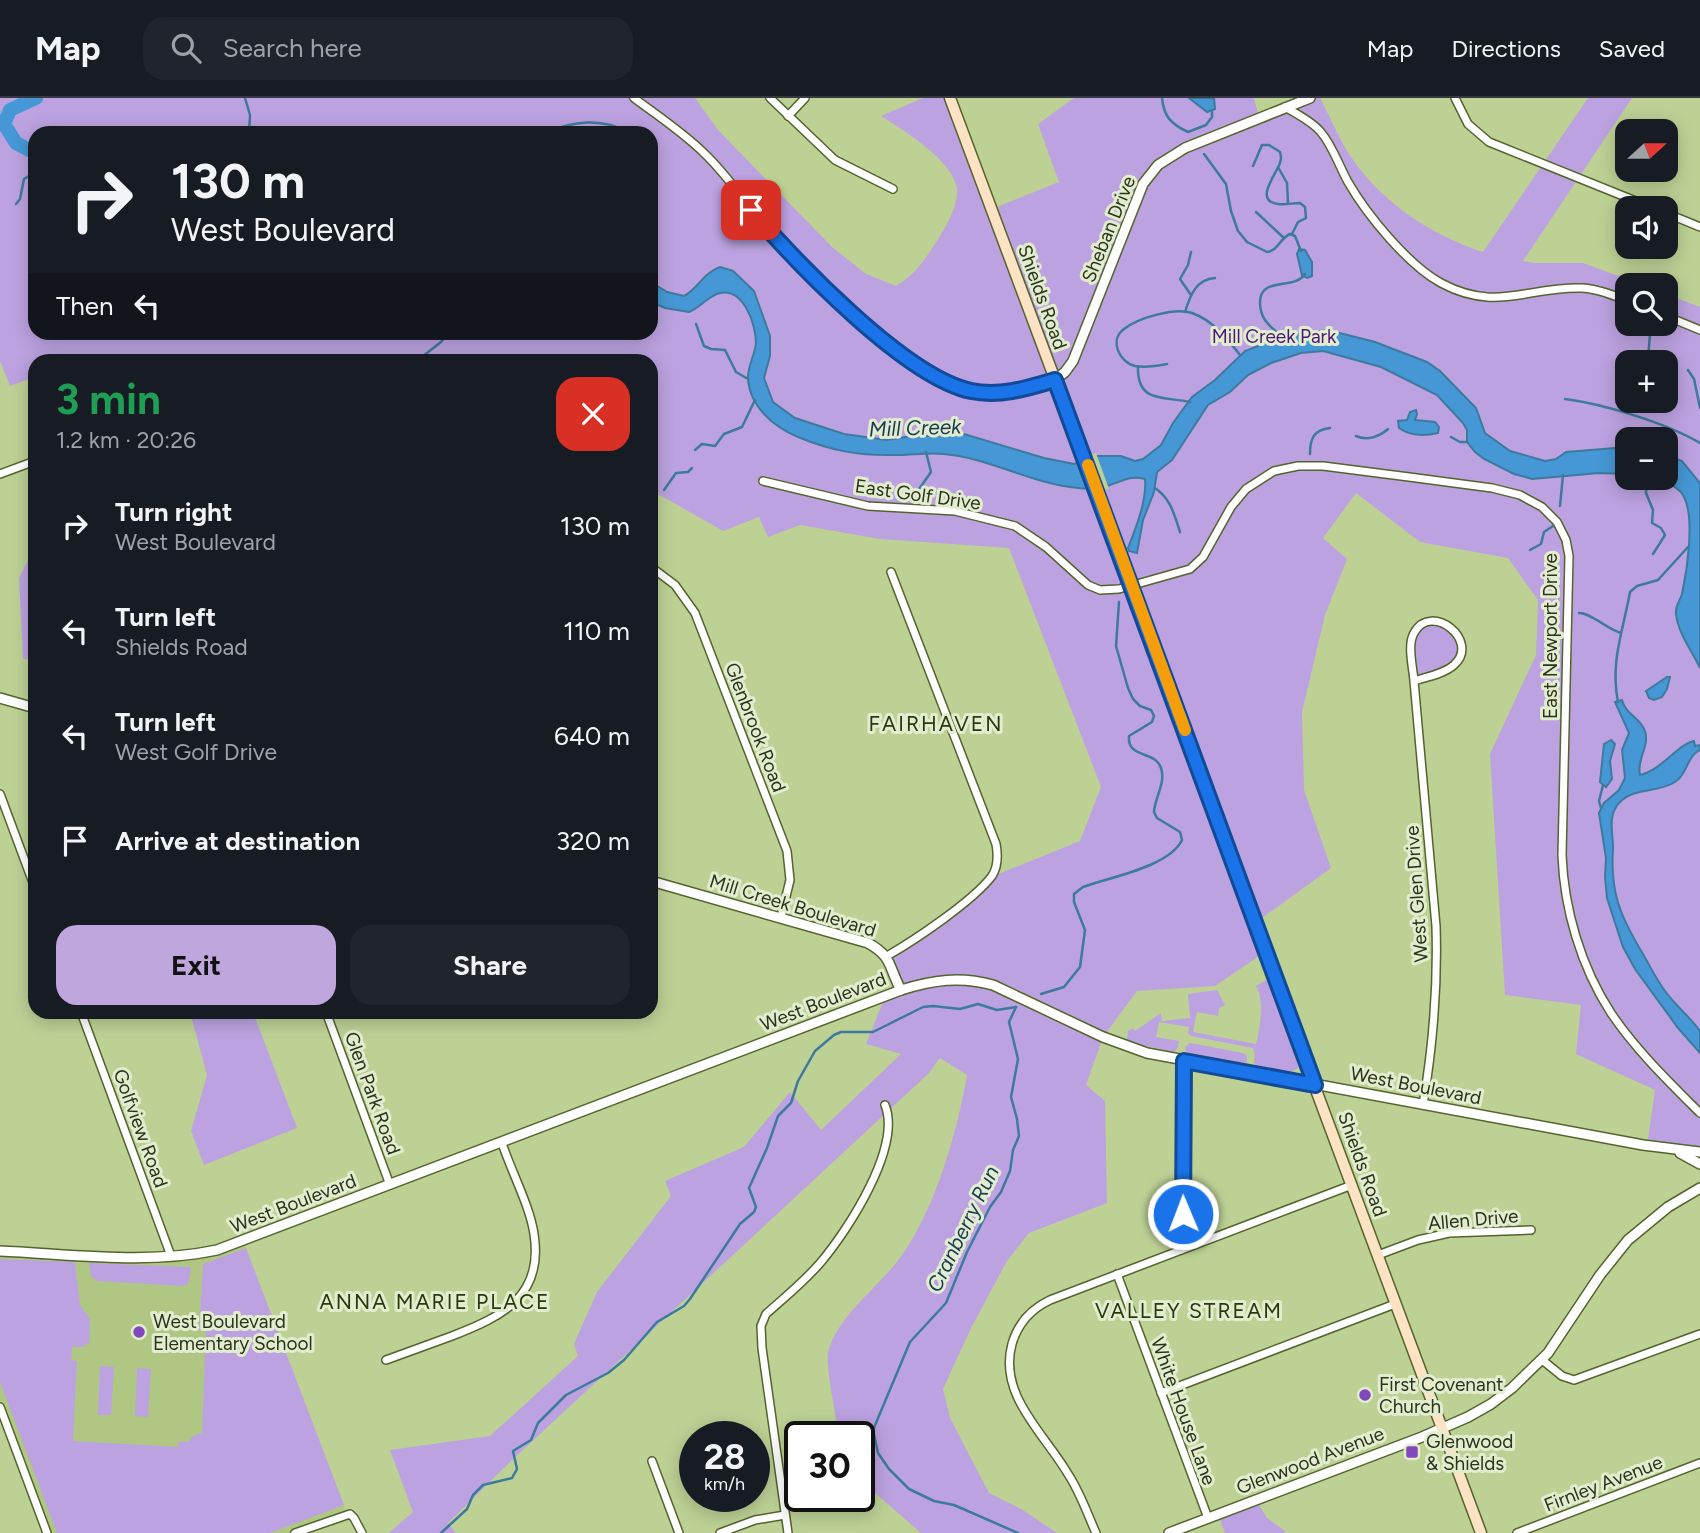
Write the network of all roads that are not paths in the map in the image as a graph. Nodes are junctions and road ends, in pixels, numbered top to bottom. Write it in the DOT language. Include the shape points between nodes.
graph roads {
  1 [pos="634,98"];
  2 [pos="770,98"];
  3 [pos="806,98"];
  4 [pos="950,98"];
  5 [pos="1310,98"];
  6 [pos="1455,98"];
  7 [pos="1285,107"];
  8 [pos="789,116"];
  9 [pos="892,189"];
  10 [pos="1623,196"];
  11 [pos="1678,219"];
  12 [pos="1700,227"];
  13 [pos="1615,296"];
  14 [pos="1678,321"];
  15 [pos="1700,330"];
  16 [pos="1055,380"];
  17 [pos="28,464"];
  18 [pos="0,474"];
  19 [pos="763,481"];
  20 [pos="658,572"];
  21 [pos="891,572"];
  22 [pos="1132,586"];
  23 [pos="1413,681"];
  24 [pos="0,698"];
  25 [pos="28,706"];
  26 [pos="0,794"];
  27 [pos="28,869"];
  28 [pos="658,883"];
  29 [pos="780,917"];
  30 [pos="887,956"];
  31 [pos="901,990"];
  32 [pos="84,1019"];
  33 [pos="329,1019"];
  34 [pos="1184,1061"];
  35 [pos="1315,1085"];
  36 [pos="884,1105"];
  37 [pos="1423,1105"];
  38 [pos="1700,1113"];
  39 [pos="502,1143"];
  40 [pos="1672,1150"];
  41 [pos="1700,1152"];
  42 [pos="1700,1164"];
  43 [pos="390,1185"];
  44 [pos="1352,1185"];
  45 [pos="1700,1188"];
  46 [pos="1531,1230"];
  47 [pos="1181,1250"];
  48 [pos="0,1251"];
  49 [pos="1378,1255"];
  50 [pos="171,1256"];
  51 [pos="1117,1274"];
  52 [pos="1395,1304"];
  53 [pos="1700,1334"];
  54 [pos="1541,1359"];
  55 [pos="386,1360"];
  56 [pos="1161,1393"];
  57 [pos="0,1407"];
  58 [pos="1441,1428"];
  59 [pos="652,1461"];
  60 [pos="1700,1463"];
  61 [pos="785,1515"];
  62 [pos="1208,1518"];
  63 [pos="47,1533"];
  64 [pos="295,1533"];
  65 [pos="362,1533"];
  66 [pos="679,1533"];
  67 [pos="720,1533"];
  68 [pos="788,1533"];
  69 [pos="1096,1533"];
  70 [pos="1169,1533"];
  71 [pos="1481,1533"];
  72 [pos="1517,1533"];
  1 -- 16 [label="street" via="704,152 796,259 877,334 925,371 961,388 996,393"];
  2 -- 8 [label="street"];
  3 -- 8 [label="street"];
  4 -- 16 [label="main road, Shields Road"];
  5 -- 7 [label="street, Sheban Drive"];
  6 -- 10 [label="street" via="1468,124 1489,142"];
  7 -- 13 [label="street" via="1322,133 1367,209 1409,260 1443,284 1485,297 1580,288"];
  7 -- 16 [label="street, Sheban Drive" via="1176,152 1153,170 1135,199 1073,361"];
  8 -- 9 [label="street" via="842,165"];
  11 -- 12 [label="street"];
  14 -- 15 [label="street"];
  16 -- 22 [label="main road, Shields Road"];
  17 -- 18 [label="street"];
  19 -- 22 [label="street, East Golf Drive" via="868,506 955,511 1015,526 1088,585 1100,590"];
  20 -- 29 [label="street, Glenbrook Road" via="675,585 695,613 787,851 790,880"];
  21 -- 30 [label="street" via="998,853 991,877 973,895"];
  22 -- 35 [label="main road, Shields Road"];
  22 -- 38 [label="street, East Newport Drive" via="1180,574 1198,564 1246,489 1265,475 1290,467 1323,466 1492,488 1531,500 1549,513 1562,531 1569,556 1562,855 1569,910 1608,1009"];
  23 -- 23 [label="street, West Glen Drive" via="1411,641 1417,628 1436,621 1449,626 1461,645 1457,663"];
  23 -- 37 [label="street, West Glen Drive" via="1437,957 1434,1031"];
  24 -- 25 [label="street"];
  26 -- 27 [label="street"];
  28 -- 29 [label="street, Mill Creek Boulevard"];
  29 -- 30 [label="street, Mill Creek Boulevard" via="857,938"];
  30 -- 31 [label="street, Mill Creek Boulevard"];
  31 -- 34 [label="street, West Boulevard" via="936,981 975,981 1005,990 1112,1041"];
  31 -- 39 [label="street, West Boulevard"];
  32 -- 50 [label="street, Golfview Road"];
  33 -- 43 [label="street, Glen Park Road"];
  34 -- 35 [label="street, West Boulevard"];
  34 -- 47 [label="street"];
  35 -- 37 [label="street, West Boulevard"];
  35 -- 44 [label="main road, Shields Road"];
  36 -- 61 [label="street" via="888,1118 885,1143 861,1205 822,1261 766,1314 761,1326"];
  37 -- 40 [label="street, West Boulevard"];
  39 -- 43 [label="street, West Boulevard"];
  39 -- 55 [label="street" via="535,1235 535,1262 526,1287 492,1320"];
  40 -- 41 [label="street, West Boulevard"];
  40 -- 42 [label="street, West Boulevard"];
  43 -- 50 [label="street, West Boulevard" via="232,1245"];
  44 -- 47 [label="street"];
  44 -- 49 [label="main road, Shields Road"];
  45 -- 54 [label="street, Glenwood Avenue" via="1628,1240"];
  46 -- 49 [label="street, Allen Drive" via="1449,1233"];
  47 -- 51 [label="street"];
  48 -- 50 [label="street, West Boulevard"];
  49 -- 52 [label="main road, Shields Road"];
  51 -- 56 [label="street, White House Lane"];
  51 -- 69 [label="street" via="1034,1309 1014,1339 1009,1365 1017,1398 1069,1474"];
  52 -- 56 [label="street"];
  52 -- 58 [label="main road, Shields Road"];
  53 -- 54 [label="street" via="1574,1380"];
  54 -- 58 [label="street, Glenwood Avenue" via="1491,1404"];
  56 -- 62 [label="street, White House Lane"];
  57 -- 63 [label="street"];
  58 -- 62 [label="street, Glenwood Avenue"];
  58 -- 71 [label="main road, Shields Road"];
  59 -- 66 [label="street"];
  60 -- 72 [label="street, Firnley Avenue"];
  61 -- 67 [label="street"];
  61 -- 68 [label="street"];
  62 -- 70 [label="street, Glenwood Avenue"];
  64 -- 65 [label="street" via="347,1514"];
}
